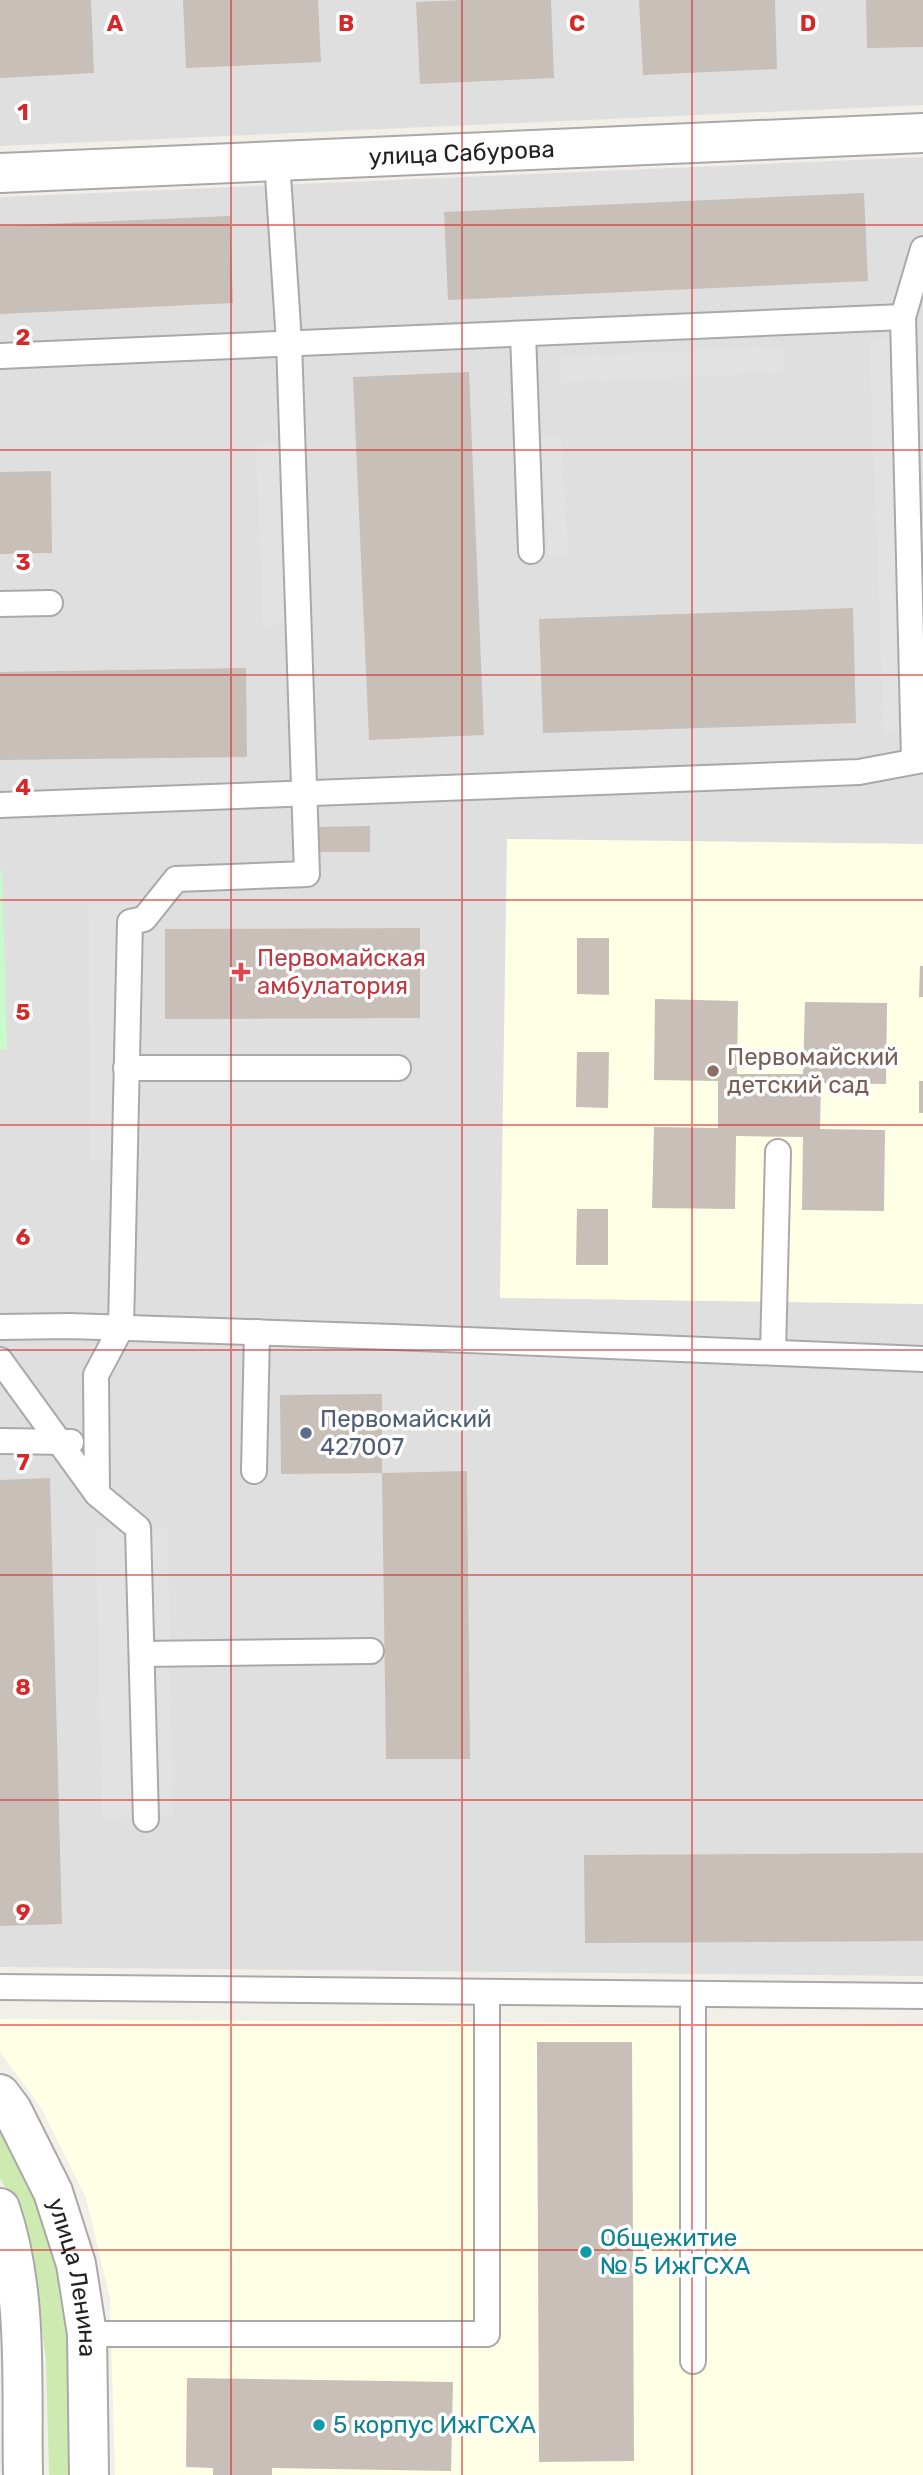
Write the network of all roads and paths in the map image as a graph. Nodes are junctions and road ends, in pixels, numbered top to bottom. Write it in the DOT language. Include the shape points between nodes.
graph roads {
  1 [pos="923,133"];
  2 [pos="277,161"];
  3 [pos="0,173"];
  4 [pos="923,249"];
  5 [pos="903,317"];
  6 [pos="523,334"];
  7 [pos="289,342"];
  8 [pos="0,356"];
  9 [pos="531,551"];
  10 [pos="50,603"];
  11 [pos="0,604"];
  12 [pos="919,760"];
  13 [pos="304,793"];
  14 [pos="0,805"];
  15 [pos="126,1068"];
  16 [pos="398,1068"];
  17 [pos="778,1152"];
  18 [pos="0,1326"];
  19 [pos="121,1328"];
  20 [pos="257,1332"];
  21 [pos="774,1352"];
  22 [pos="923,1359"];
  23 [pos="0,1360"];
  24 [pos="0,1441"];
  25 [pos="58,1442"];
  26 [pos="96,1443"];
  27 [pos="254,1471"];
  28 [pos="97,1494"];
  29 [pos="371,1651"];
  30 [pos="142,1654"];
  31 [pos="146,1819"];
  32 [pos="0,1987"];
  33 [pos="487,1992"];
  34 [pos="694,1994"];
  35 [pos="923,1996"];
  36 [pos="0,2094"];
  37 [pos="0,2208"];
  38 [pos="87,2334"];
  39 [pos="693,2361"];
  40 [pos="23,2475"];
  41 [pos="89,2475"];
  1 -- 2 [label="street, улица Сабурова"];
  2 -- 3 [label="street, улица Сабурова"];
  2 -- 7 [label="lane"];
  4 -- 5 [label="lane"];
  5 -- 6 [label="lane"];
  5 -- 12 [label="lane"];
  6 -- 7 [label="lane"];
  6 -- 9 [label="lane"];
  7 -- 8 [label="lane"];
  7 -- 13 [label="lane"];
  10 -- 11 [label="lane"];
  12 -- 13 [label="lane" via="859,772"];
  13 -- 14 [label="lane"];
  13 -- 15 [label="lane" via="307,874 176,879 144,919 130,922"];
  15 -- 16 [label="lane"];
  15 -- 19 [label="lane"];
  17 -- 21 [label="lane"];
  18 -- 19 [label="lane"];
  19 -- 20 [label="lane"];
  19 -- 26 [label="lane" via="96,1375"];
  20 -- 21 [label="lane"];
  20 -- 27 [label="lane"];
  21 -- 22 [label="lane"];
  23 -- 25 [label="lane"];
  24 -- 25 [label="lane"];
  25 -- 26 [label="lane"];
  25 -- 28 [label="lane"];
  26 -- 28 [label="lane"];
  28 -- 30 [label="lane" via="138,1528"];
  29 -- 30 [label="lane"];
  30 -- 31 [label="lane"];
  32 -- 33 [label="lane"];
  33 -- 34 [label="lane"];
  33 -- 38 [label="lane" via="487,2334"];
  34 -- 35 [label="lane"];
  34 -- 39 [label="lane"];
  36 -- 38 [label="street, улица Ленина" via="52,2192 76,2264"];
  37 -- 40 [label="street" via="20,2322"];
  38 -- 41 [label="street, улица Ленина"];
}
